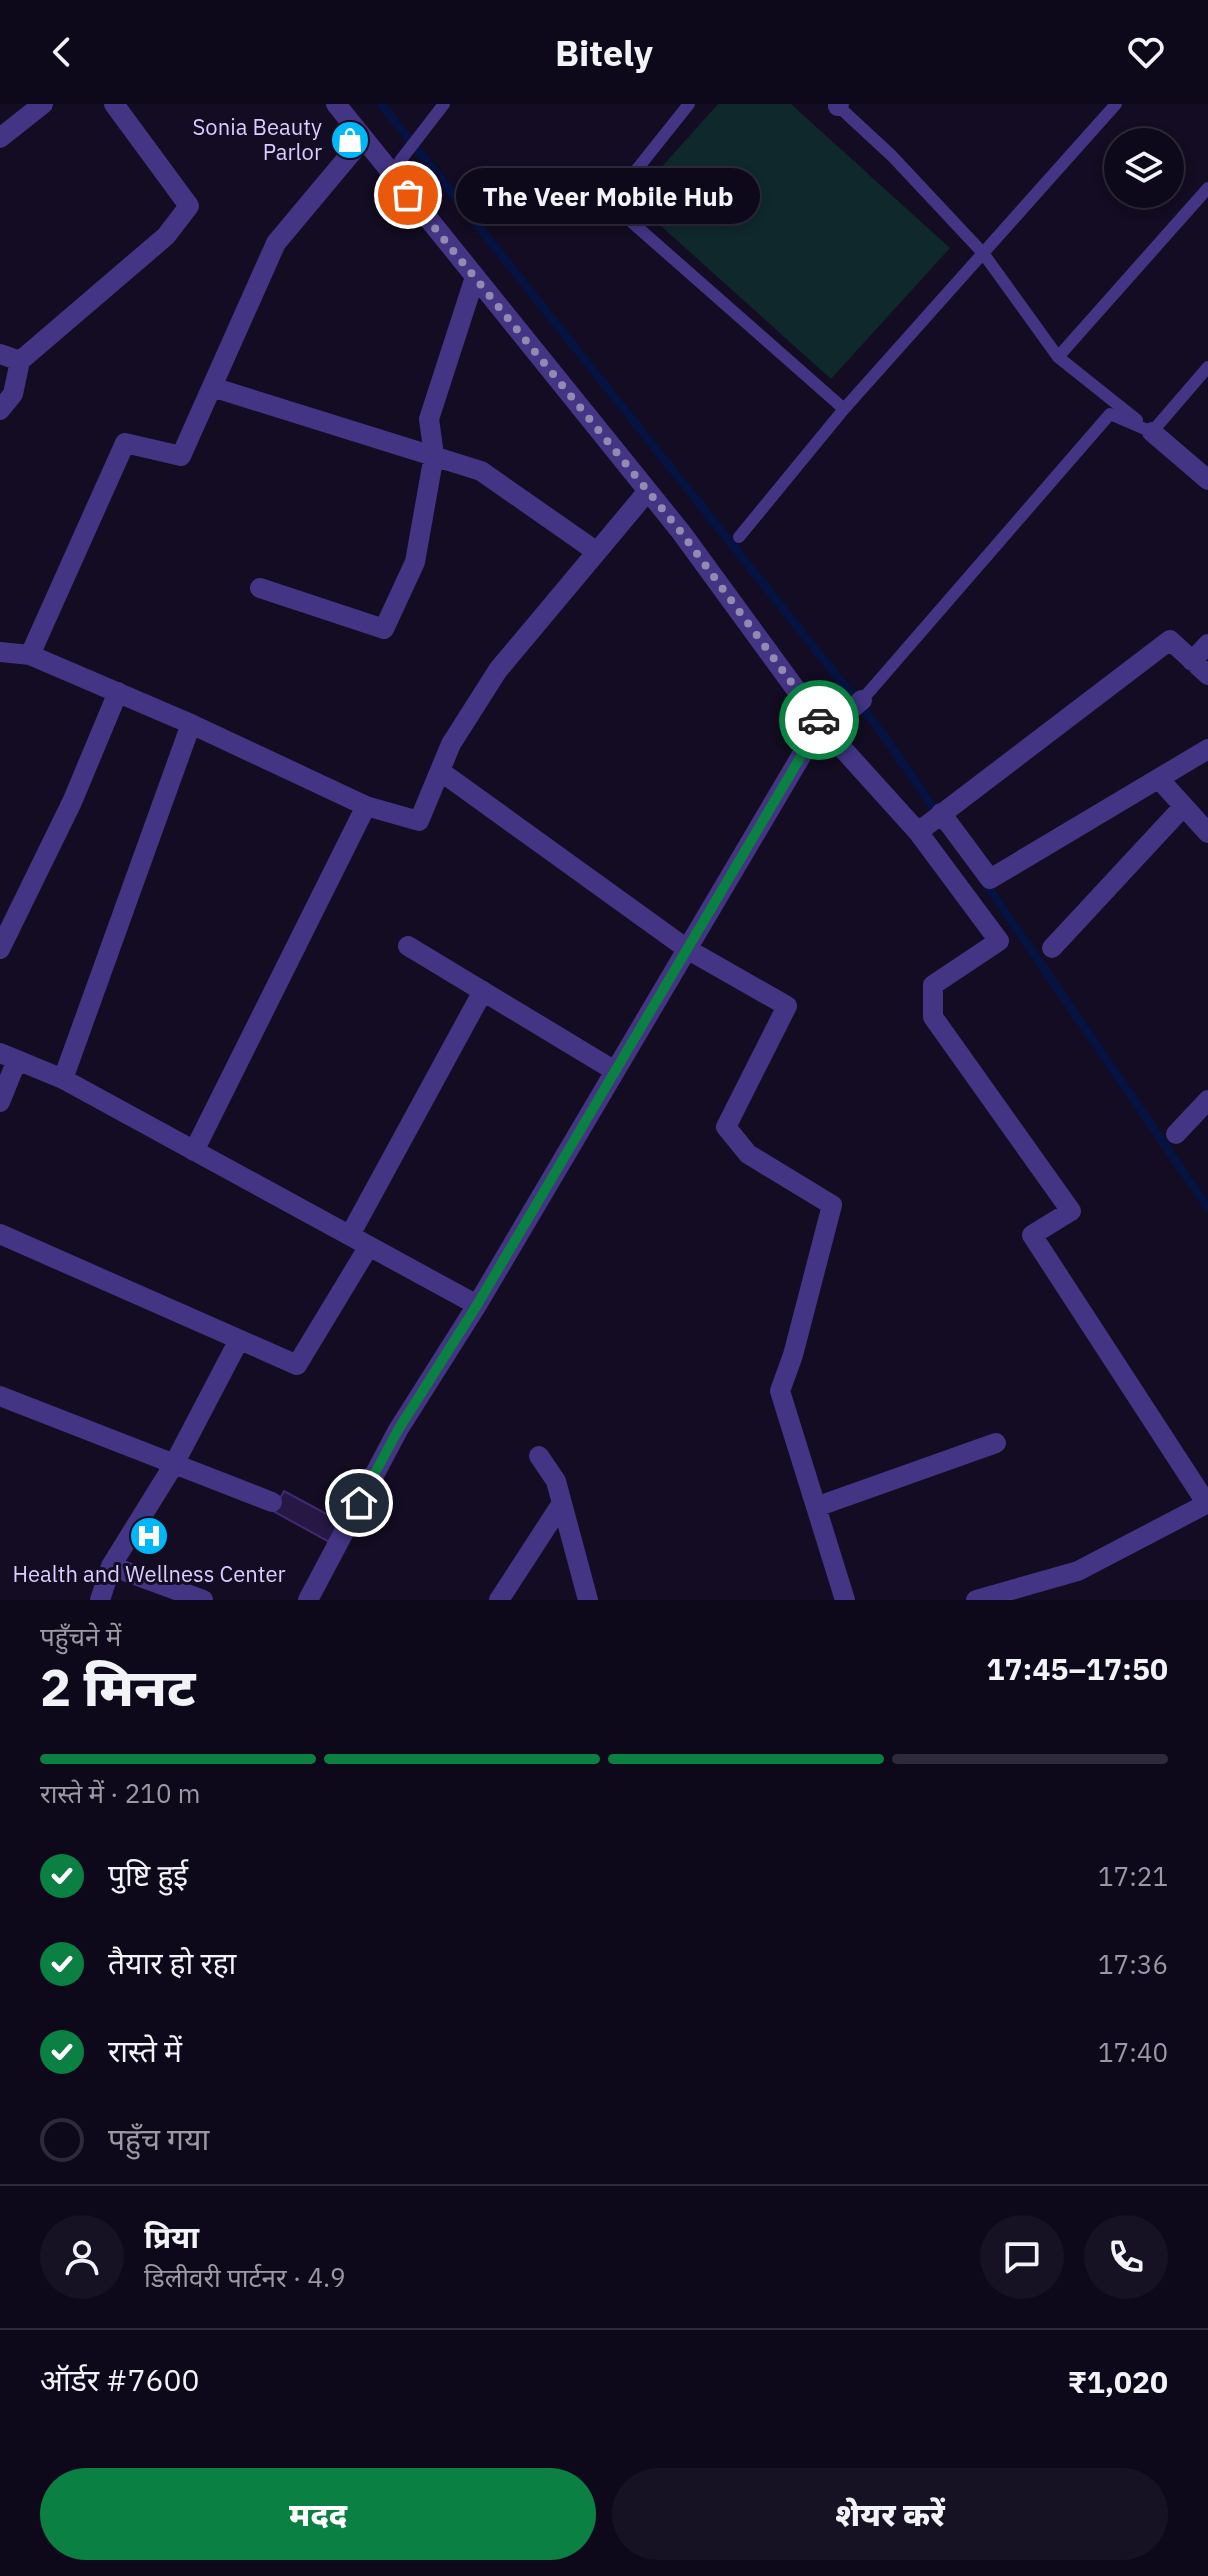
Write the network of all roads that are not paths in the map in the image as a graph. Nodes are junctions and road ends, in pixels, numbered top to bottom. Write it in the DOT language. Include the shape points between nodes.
graph roads {
  1 [pos="43,104"];
  2 [pos="114,104"];
  3 [pos="336,104"];
  4 [pos="444,104"];
  5 [pos="689,104"];
  6 [pos="1116,104"];
  7 [pos="838,105"];
  8 [pos="0,138"];
  9 [pos="363,139"];
  10 [pos="400,161"];
  11 [pos="1208,188"];
  12 [pos="983,253"];
  13 [pos="475,277"];
  14 [pos="0,354"];
  15 [pos="1058,357"];
  16 [pos="20,361"];
  17 [pos="1208,367"];
  18 [pos="212,387"];
  19 [pos="844,409"];
  20 [pos="0,410"];
  21 [pos="1152,432"];
  22 [pos="434,455"];
  23 [pos="1208,480"];
  24 [pos="647,492"];
  25 [pos="739,537"];
  26 [pos="597,552"];
  27 [pos="260,588"];
  28 [pos="1208,644"];
  29 [pos="0,652"];
  30 [pos="30,655"];
  31 [pos="1200,668"];
  32 [pos="118,692"];
  33 [pos="862,700"];
  34 [pos="191,724"];
  35 [pos="832,724"];
  36 [pos="1208,749"];
  37 [pos="440,771"];
  38 [pos="1159,779"];
  39 [pos="366,806"];
  40 [pos="1182,808"];
  41 [pos="931,822"];
  42 [pos="1208,833"];
  43 [pos="408,946"];
  44 [pos="1052,948"];
  45 [pos="0,949"];
  46 [pos="687,949"];
  47 [pos="483,991"];
  48 [pos="9,1057"];
  49 [pos="615,1071"];
  50 [pos="63,1079"];
  51 [pos="1208,1100"];
  52 [pos="0,1102"];
  53 [pos="1176,1134"];
  54 [pos="194,1151"];
  55 [pos="0,1234"];
  56 [pos="350,1235"];
  57 [pos="369,1246"];
  58 [pos="477,1305"];
  59 [pos="239,1340"];
  60 [pos="0,1396"];
  61 [pos="996,1443"];
  62 [pos="539,1456"];
  63 [pos="173,1466"];
  64 [pos="272,1502"];
  65 [pos="562,1503"];
  66 [pos="1208,1503"];
  67 [pos="816,1507"];
  68 [pos="111,1566"];
  69 [pos="100,1600"];
  70 [pos="203,1600"];
  71 [pos="308,1600"];
  72 [pos="499,1600"];
  73 [pos="588,1600"];
  74 [pos="845,1600"];
  75 [pos="976,1600"];
  1 -- 8 [label="street"];
  2 -- 16 [label="street" via="189,206 166,236"];
  3 -- 9 [label="street"];
  4 -- 10 [label="lane"];
  5 -- 19 [label="lane" via="610,203"];
  6 -- 12 [label="lane"];
  7 -- 12 [label="lane"];
  9 -- 13 [label="street"];
  9 -- 18 [label="street" via="276,243"];
  11 -- 15 [label="lane"];
  12 -- 15 [label="lane"];
  12 -- 19 [label="lane"];
  13 -- 22 [label="street" via="429,419"];
  13 -- 24 [label="street"];
  14 -- 16 [label="street"];
  15 -- 21 [label="lane"];
  16 -- 20 [label="street" via="13,394"];
  17 -- 21 [label="lane"];
  18 -- 22 [label="street"];
  18 -- 30 [label="street" via="181,456 125,443"];
  19 -- 25 [label="lane"];
  21 -- 23 [label="street"];
  21 -- 33 [label="lane" via="1110,414"];
  22 -- 26 [label="street" via="481,471"];
  22 -- 27 [label="street" via="415,562 384,629"];
  24 -- 26 [label="street"];
  24 -- 35 [label="street"];
  26 -- 37 [label="street" via="498,670"];
  28 -- 31 [label="street"];
  29 -- 30 [label="street"];
  30 -- 32 [label="street"];
  31 -- 41 [label="street" via="1170,640"];
  32 -- 34 [label="street"];
  32 -- 45 [label="street" via="72,802"];
  33 -- 35 [label="street"];
  34 -- 39 [label="street"];
  34 -- 50 [label="street"];
  35 -- 41 [label="street"];
  35 -- 46 [label="street" via="807,746"];
  36 -- 38 [label="street"];
  37 -- 39 [label="street" via="419,821"];
  37 -- 46 [label="street"];
  38 -- 40 [label="street"];
  38 -- 41 [label="street" via="990,879"];
  39 -- 54 [label="street"];
  40 -- 42 [label="street"];
  40 -- 44 [label="street"];
  41 -- 66 [label="street" via="999,941 933,985 933,1017 1071,1211 1032,1235"];
  43 -- 47 [label="street"];
  46 -- 49 [label="street"];
  46 -- 67 [label="street" via="787,1006 726,1127 748,1154 832,1205 780,1391"];
  47 -- 49 [label="street"];
  47 -- 56 [label="street"];
  48 -- 50 [label="street"];
  48 -- 52 [label="street"];
  49 -- 58 [label="street"];
  50 -- 54 [label="street"];
  51 -- 53 [label="street"];
  54 -- 56 [label="street"];
  55 -- 59 [label="street"];
  56 -- 57 [label="street"];
  57 -- 58 [label="street"];
  57 -- 59 [label="street" via="297,1365"];
  58 -- 71 [label="street" via="398,1430"];
  59 -- 63 [label="street"];
  60 -- 63 [label="street"];
  61 -- 67 [label="street"];
  62 -- 65 [label="street" via="556,1481"];
  63 -- 64 [label="street"];
  63 -- 68 [label="street"];
  65 -- 72 [label="street"];
  65 -- 73 [label="street"];
  66 -- 75 [label="street" via="1078,1571"];
  67 -- 74 [label="street"];
  68 -- 69 [label="street"];
  68 -- 70 [label="street"];
}
